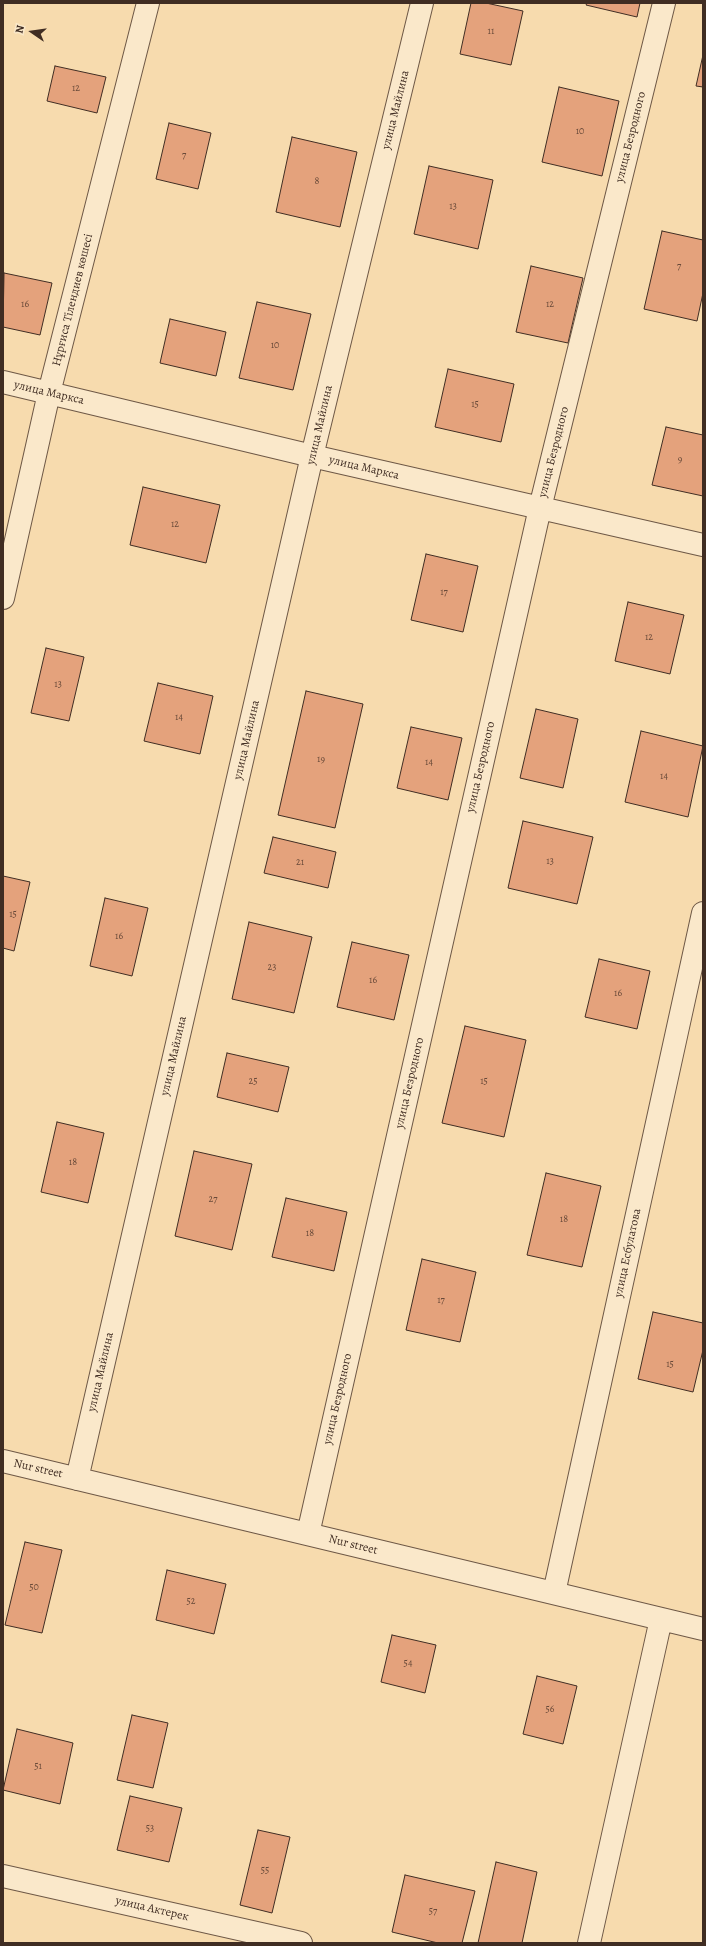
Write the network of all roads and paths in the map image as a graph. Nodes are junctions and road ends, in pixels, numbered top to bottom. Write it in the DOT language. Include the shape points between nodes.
graph roads {
  1 [pos="148,3"];
  2 [pos="422,3"];
  3 [pos="664,3"];
  4 [pos="3,382"];
  5 [pos="49,393"];
  6 [pos="312,456"];
  7 [pos="540,508"];
  8 [pos="703,545"];
  9 [pos="3,598"];
  10 [pos="703,913"];
  11 [pos="3,1461"];
  12 [pos="77,1479"];
  13 [pos="308,1534"];
  14 [pos="554,1593"];
  15 [pos="661,1619"];
  16 [pos="703,1629"];
  17 [pos="3,1876"];
  18 [pos="301,1943"];
  19 [pos="589,1943"];
  1 -- 5 [label="street, Нұрғиса Тілендиев көшесі"];
  2 -- 6 [label="street, улица Майлина"];
  3 -- 7 [label="street, улица Безродного"];
  4 -- 5 [label="street, улица Маркса"];
  5 -- 6 [label="street, улица Маркса"];
  5 -- 9 [label="street, Нұрғиса Тілендиев көшесі"];
  6 -- 7 [label="street, улица Маркса"];
  6 -- 12 [label="street, улица Майлина"];
  7 -- 8 [label="street, улица Маркса"];
  7 -- 13 [label="street, улица Безродного"];
  10 -- 14 [label="street, улица Есбулатова"];
  11 -- 12 [label="street, Nur street"];
  12 -- 13 [label="street, Nur street"];
  13 -- 14 [label="street, Nur street"];
  14 -- 15 [label="street, Nur street"];
  15 -- 16 [label="street, Nur street"];
  15 -- 19 [label="street"];
  17 -- 18 [label="street, улица Актерек"];
}
